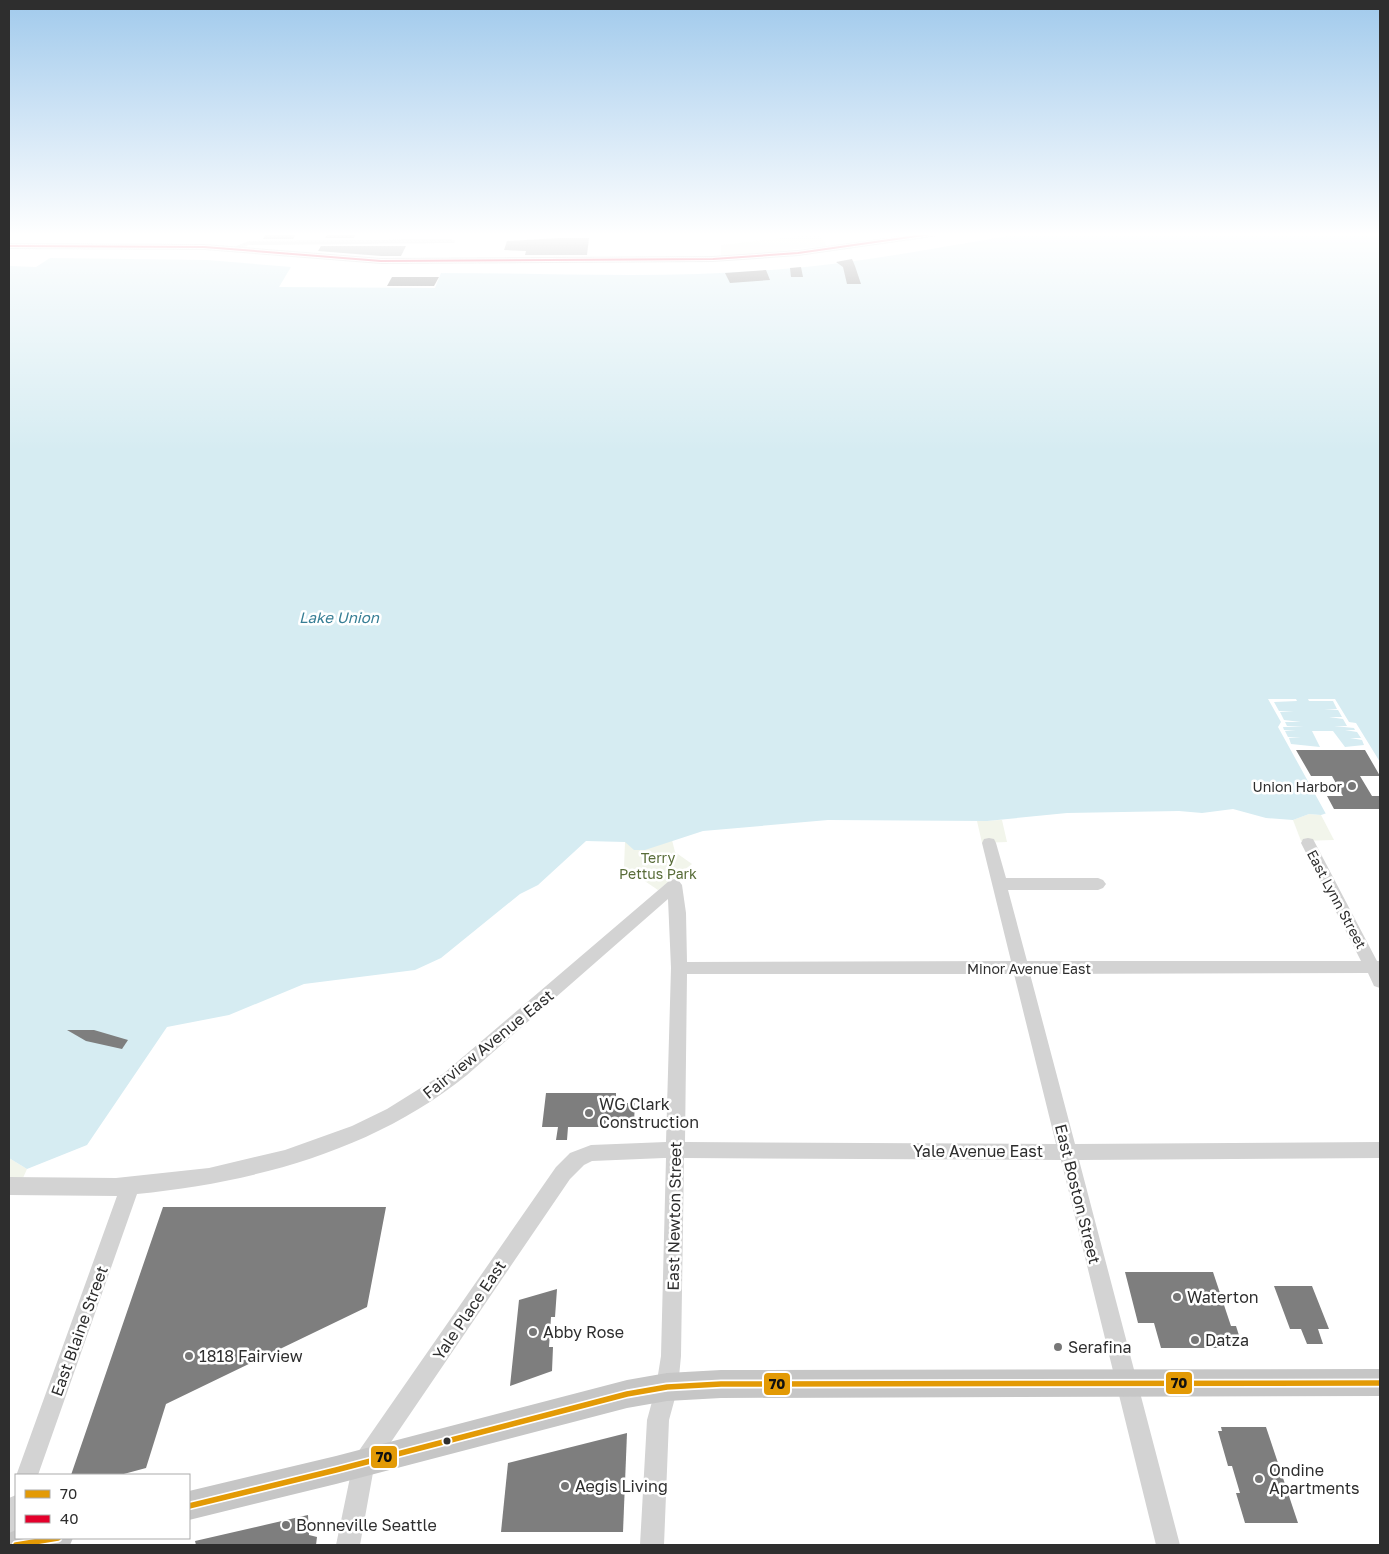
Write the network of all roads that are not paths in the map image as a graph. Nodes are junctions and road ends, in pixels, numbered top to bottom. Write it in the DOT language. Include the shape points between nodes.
graph roads {
  1 [pos="989,843"];
  2 [pos="1308,843"];
  3 [pos="1000,884"];
  4 [pos="1098,884"];
  5 [pos="674,885"];
  6 [pos="679,968"];
  7 [pos="1021,968"];
  8 [pos="1378,972"];
  9 [pos="675,1150"];
  10 [pos="1380,1150"];
  11 [pos="1067,1152"];
  12 [pos="577,1159"];
  13 [pos="9,1186"];
  14 [pos="130,1186"];
  15 [pos="1126,1384"];
  16 [pos="1380,1384"];
  17 [pos="667,1387"];
  18 [pos="364,1463"];
  19 [pos="27,1474"];
  20 [pos="190,1506"];
  21 [pos="15,1509"];
  22 [pos="9,1527"];
  23 [pos="52,1539"];
  24 [pos="16,1545"];
  25 [pos="348,1545"];
  26 [pos="652,1545"];
  27 [pos="1168,1545"];
  1 -- 3 [label="street, East Boston Street"];
  2 -- 8 [label="street, East Lynn Street"];
  3 -- 4 [label="street"];
  3 -- 7 [label="street, East Boston Street"];
  5 -- 6 [label="street, East Newton Street"];
  5 -- 14 [label="street, Fairview Avenue East" via="482,1051 420,1100 356,1134 309,1153 201,1177"];
  6 -- 7 [label="street, Minor Avenue East"];
  6 -- 9 [label="street, East Newton Street"];
  7 -- 8 [label="street, Minor Avenue East"];
  7 -- 11 [label="street, East Boston Street"];
  9 -- 11 [label="street, Yale Avenue East"];
  9 -- 12 [label="street, Yale Avenue East" via="591,1153"];
  9 -- 17 [label="street, East Newton Street" via="671,1356"];
  10 -- 11 [label="street, Yale Avenue East"];
  11 -- 15 [label="street, East Boston Street"];
  12 -- 18 [label="street, Yale Place East" via="563,1173"];
  13 -- 14 [label="street, Fairview Avenue East"];
  14 -- 19 [label="street, East Blaine Street"];
  15 -- 16 [label="main road"];
  15 -- 17 [label="main road" via="721,1384"];
  15 -- 27 [label="street, East Boston Street"];
  17 -- 18 [label="main road" via="628,1394"];
  17 -- 26 [label="street, East Newton Street" via="658,1420"];
  18 -- 20 [label="main road"];
  18 -- 25 [label="street"];
  21 -- 22 [label="street"];
  23 -- 24 [label="main road"];
}
